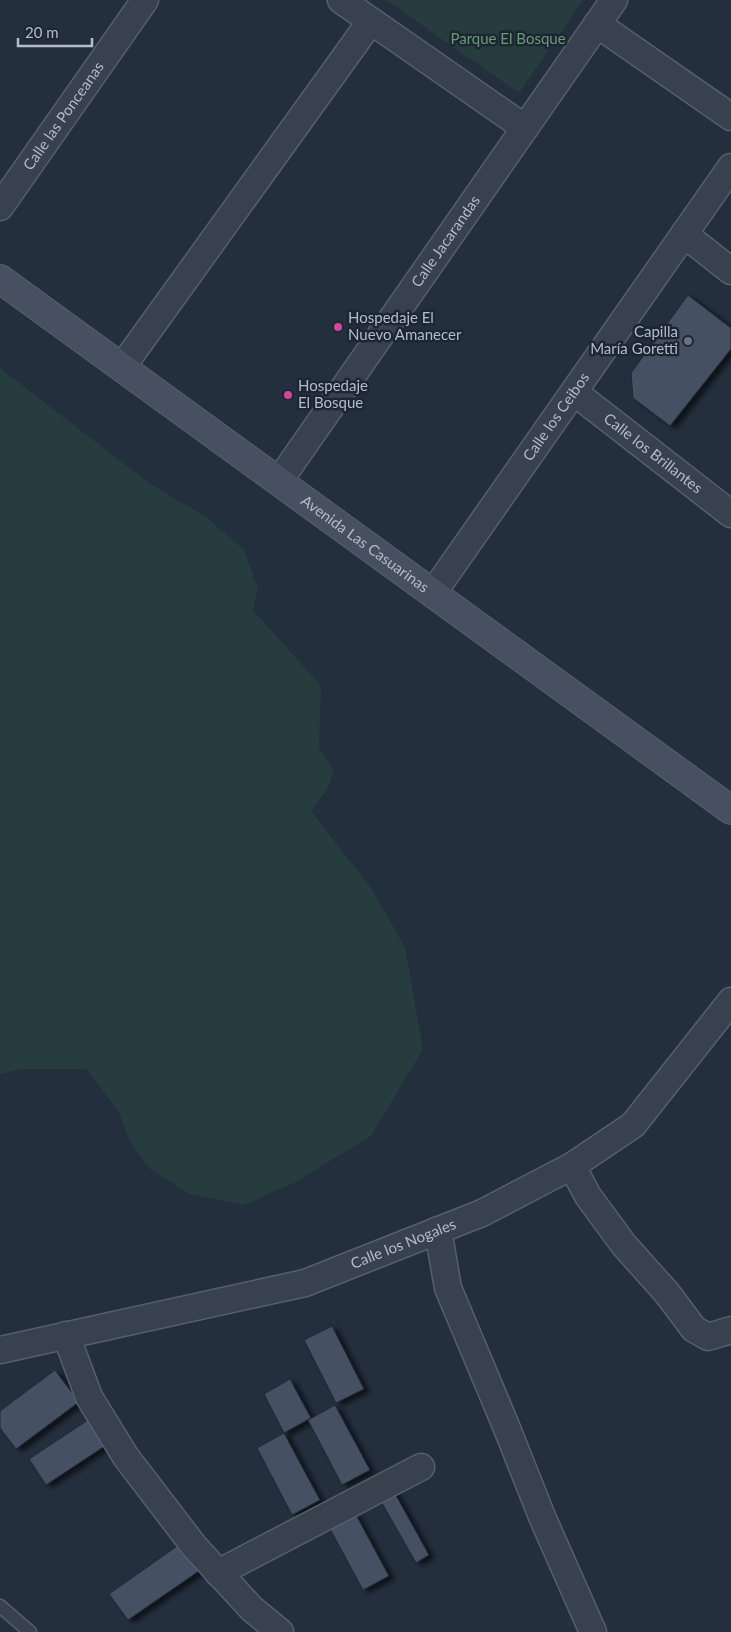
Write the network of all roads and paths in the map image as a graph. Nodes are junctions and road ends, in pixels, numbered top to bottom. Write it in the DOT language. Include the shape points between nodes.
graph roads {
  1 [pos="145,0"];
  2 [pos="341,0"];
  3 [pos="614,0"];
  4 [pos="372,21"];
  5 [pos="597,24"];
  6 [pos="731,117"];
  7 [pos="525,128"];
  8 [pos="731,167"];
  9 [pos="0,207"];
  10 [pos="684,234"];
  11 [pos="731,270"];
  12 [pos="0,278"];
  13 [pos="122,367"];
  14 [pos="574,392"];
  15 [pos="279,481"];
  16 [pos="731,514"];
  17 [pos="433,593"];
  18 [pos="731,810"];
  19 [pos="731,1001"];
  20 [pos="572,1166"];
  21 [pos="438,1230"];
  22 [pos="731,1330"];
  23 [pos="66,1336"];
  24 [pos="0,1350"];
  25 [pos="421,1467"];
  26 [pos="218,1573"];
  27 [pos="0,1604"];
  28 [pos="30,1632"];
  29 [pos="280,1632"];
  30 [pos="593,1632"];
  1 -- 9 [label="street, Calle las Ponceanas"];
  2 -- 4 [label="street"];
  3 -- 5 [label="street, Calle Jacarandas"];
  4 -- 7 [label="street"];
  4 -- 13 [label="street"];
  5 -- 6 [label="street"];
  5 -- 7 [label="street, Calle Jacarandas"];
  7 -- 15 [label="street, Calle Jacarandas"];
  8 -- 10 [label="street, Calle los Ceibos"];
  10 -- 11 [label="street"];
  10 -- 14 [label="street, Calle los Ceibos"];
  12 -- 13 [label="street, Avenida Las Casuarinas"];
  13 -- 15 [label="street, Avenida Las Casuarinas"];
  14 -- 16 [label="street, Calle los Brillantes"];
  14 -- 17 [label="street, Calle los Ceibos"];
  15 -- 17 [label="street, Avenida Las Casuarinas"];
  17 -- 18 [label="street, Avenida Las Casuarinas"];
  19 -- 20 [label="street, Calle los Nogales" via="633,1125"];
  20 -- 21 [label="street, Calle los Nogales" via="482,1212"];
  20 -- 22 [label="street" via="588,1196 624,1245 694,1329 708,1337"];
  21 -- 23 [label="street, Calle los Nogales" via="305,1283"];
  21 -- 30 [label="street" via="448,1288"];
  23 -- 24 [label="street, Calle los Nogales"];
  23 -- 26 [label="street" via="89,1397 126,1457"];
  25 -- 26 [label="street"];
  26 -- 29 [label="street" via="252,1609"];
  27 -- 28 [label="lane"];
}
